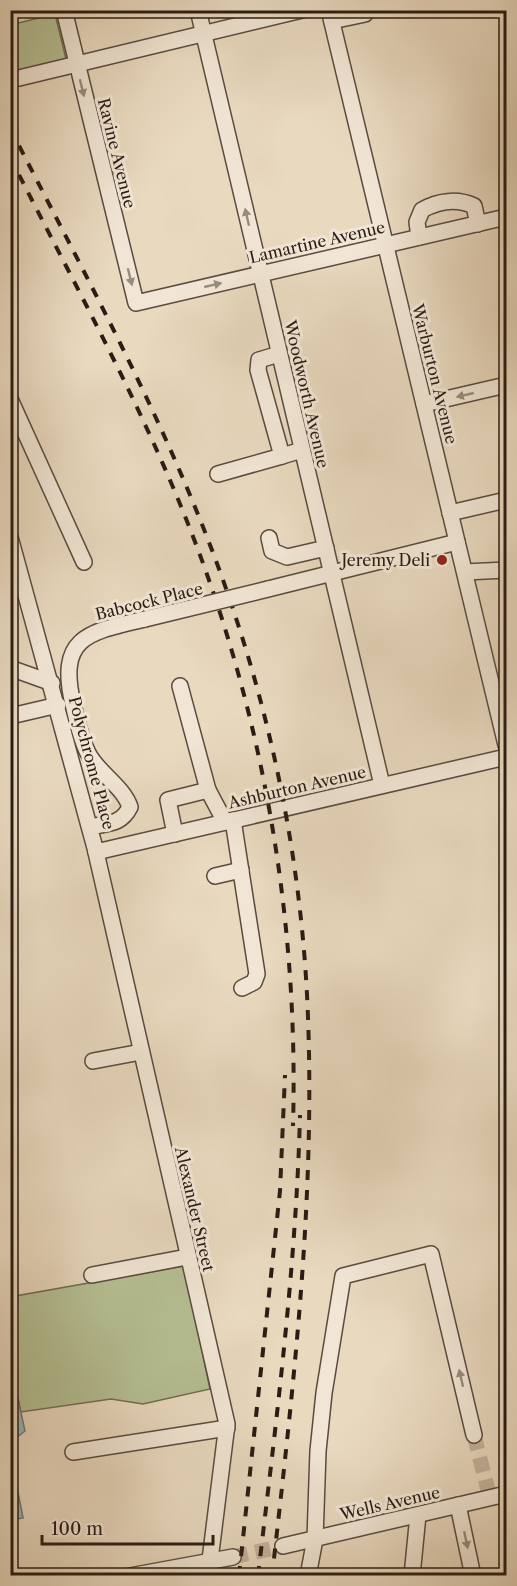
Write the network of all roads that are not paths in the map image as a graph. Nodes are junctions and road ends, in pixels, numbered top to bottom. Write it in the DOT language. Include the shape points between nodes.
graph roads {
  1 [pos="64,10"];
  2 [pos="198,10"];
  3 [pos="302,10"];
  4 [pos="365,12"];
  5 [pos="330,16"];
  6 [pos="204,35"];
  7 [pos="76,65"];
  8 [pos="19,78"];
  9 [pos="507,217"];
  10 [pos="478,224"];
  11 [pos="419,237"];
  12 [pos="384,245"];
  13 [pos="261,274"];
  14 [pos="136,303"];
  15 [pos="279,354"];
  16 [pos="507,385"];
  17 [pos="10,399"];
  18 [pos="424,404"];
  19 [pos="302,450"];
  20 [pos="282,456"];
  21 [pos="218,474"];
  22 [pos="507,500"];
  23 [pos="450,513"];
  24 [pos="10,537"];
  25 [pos="269,538"];
  26 [pos="457,542"];
  27 [pos="326,548"];
  28 [pos="84,562"];
  29 [pos="507,570"];
  30 [pos="465,572"];
  31 [pos="333,573"];
  32 [pos="10,668"];
  33 [pos="52,683"];
  34 [pos="180,686"];
  35 [pos="58,705"];
  36 [pos="15,715"];
  37 [pos="75,741"];
  38 [pos="507,745"];
  39 [pos="507,757"];
  40 [pos="382,785"];
  41 [pos="208,790"];
  42 [pos="229,821"];
  43 [pos="90,828"];
  44 [pos="175,834"];
  45 [pos="96,852"];
  46 [pos="241,870"];
  47 [pos="215,876"];
  48 [pos="242,988"];
  49 [pos="141,1052"];
  50 [pos="93,1060"];
  51 [pos="187,1257"];
  52 [pos="92,1275"];
  53 [pos="227,1428"];
  54 [pos="474,1435"];
  55 [pos="73,1452"];
  56 [pos="507,1494"];
  57 [pos="458,1505"];
  58 [pos="418,1515"];
  59 [pos="315,1539"];
  60 [pos="283,1546"];
  61 [pos="233,1557"];
  62 [pos="209,1569"];
  63 [pos="129,1575"];
  64 [pos="308,1575"];
  65 [pos="411,1575"];
  66 [pos="473,1575"];
  1 -- 7 [label="street, Ravine Avenue"];
  2 -- 6 [label="street, Woodworth Avenue"];
  3 -- 6 [label="street"];
  4 -- 5 [label="street"];
  5 -- 12 [label="street, Warburton Avenue"];
  6 -- 7 [label="street"];
  13 -- 6 [label="street, Woodworth Avenue, one-way"];
  7 -- 8 [label="street"];
  7 -- 14 [label="street, Ravine Avenue, one-way"];
  9 -- 10 [label="street, Lamartine Avenue"];
  10 -- 11 [label="street, Lamartine Avenue"];
  10 -- 11 [label="street" via="474,206 463,201 433,203 422,210 417,222"];
  11 -- 12 [label="street, Lamartine Avenue"];
  12 -- 13 [label="street, Lamartine Avenue"];
  12 -- 18 [label="street, Warburton Avenue"];
  14 -- 13 [label="street, Lamartine Avenue, one-way"];
  13 -- 15 [label="street, Woodworth Avenue"];
  15 -- 19 [label="street, Woodworth Avenue"];
  15 -- 20 [label="street" via="259,360 258,370"];
  16 -- 18 [label="street, one-way"];
  17 -- 28 [label="street"];
  18 -- 23 [label="street, Warburton Avenue"];
  19 -- 20 [label="street"];
  19 -- 27 [label="street, Woodworth Avenue"];
  20 -- 21 [label="street"];
  22 -- 23 [label="street"];
  23 -- 26 [label="street, Warburton Avenue"];
  24 -- 33 [label="street, Polychrome Place"];
  25 -- 27 [label="street" via="272,551 287,557"];
  26 -- 30 [label="street, Warburton Avenue"];
  26 -- 31 [label="street, Babcock Place"];
  27 -- 31 [label="street, Woodworth Avenue"];
  29 -- 30 [label="street"];
  30 -- 38 [label="street, Warburton Avenue"];
  31 -- 37 [label="street, Babcock Place, bridge" via="89,635 70,656"];
  31 -- 40 [label="street, Woodworth Avenue"];
  32 -- 33 [label="street"];
  33 -- 35 [label="street, Polychrome Place"];
  34 -- 41 [label="street"];
  35 -- 36 [label="street"];
  35 -- 37 [label="street, Polychrome Place"];
  37 -- 43 [label="street, Polychrome Place"];
  37 -- 43 [label="street, Babcock Place" via="127,797 130,807 117,823"];
  39 -- 40 [label="street, Ashburton Avenue"];
  40 -- 42 [label="street, Ashburton Avenue"];
  41 -- 42 [label="street"];
  41 -- 44 [label="street" via="168,800"];
  42 -- 44 [label="street, Ashburton Avenue"];
  42 -- 46 [label="street"];
  43 -- 45 [label="street, Polychrome Place"];
  44 -- 45 [label="street, Ashburton Avenue"];
  45 -- 49 [label="street, Alexander Street"];
  46 -- 47 [label="street"];
  46 -- 48 [label="street" via="258,974 254,982"];
  49 -- 50 [label="street"];
  49 -- 51 [label="street, Alexander Street"];
  51 -- 52 [label="street"];
  51 -- 53 [label="street, Alexander Street"];
  53 -- 55 [label="street"];
  53 -- 62 [label="street, Alexander Street"];
  54 -- 59 [label="street, one-way" via="431,1254 365,1264 343,1276 318,1451"];
  56 -- 57 [label="street, Wells Avenue"];
  57 -- 58 [label="street, Wells Avenue"];
  57 -- 66 [label="street, one-way"];
  58 -- 59 [label="street, Wells Avenue"];
  58 -- 65 [label="street"];
  59 -- 60 [label="street, Wells Avenue"];
  59 -- 64 [label="street"];
  61 -- 62 [label="street"];
  62 -- 63 [label="street"];
}
